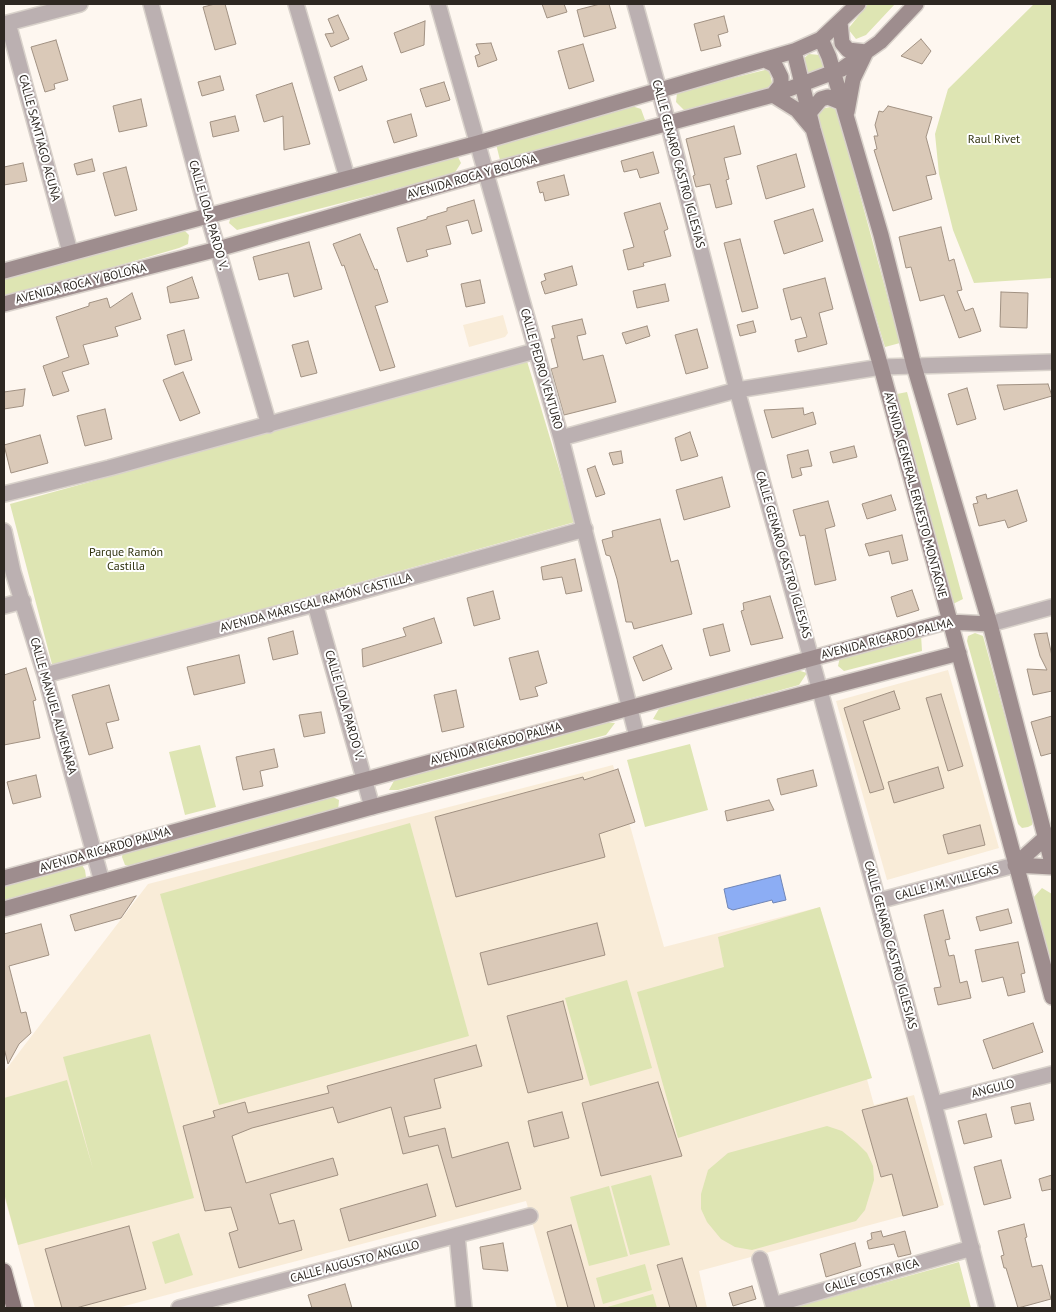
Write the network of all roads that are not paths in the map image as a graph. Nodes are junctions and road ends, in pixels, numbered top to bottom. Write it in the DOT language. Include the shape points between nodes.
graph roads {
  1 [pos="80,4"];
  2 [pos="152,4"];
  3 [pos="296,4"];
  4 [pos="438,4"];
  5 [pos="634,4"];
  6 [pos="858,4"];
  7 [pos="916,4"];
  8 [pos="840,22"];
  9 [pos="6,24"];
  10 [pos="821,40"];
  11 [pos="794,51"];
  12 [pos="866,52"];
  13 [pos="765,60"];
  14 [pos="834,73"];
  15 [pos="803,84"];
  16 [pos="659,92"];
  17 [pos="773,95"];
  18 [pos="844,110"];
  19 [pos="810,112"];
  20 [pos="668,123"];
  21 [pos="813,129"];
  22 [pos="478,143"];
  23 [pos="487,172"];
  24 [pos="347,177"];
  25 [pos="208,216"];
  26 [pos="218,249"];
  27 [pos="70,252"];
  28 [pos="4,271"];
  29 [pos="4,304"];
  30 [pos="535,351"];
  31 [pos="1052,362"];
  32 [pos="914,366"];
  33 [pos="881,367"];
  34 [pos="737,390"];
  35 [pos="269,424"];
  36 [pos="561,438"];
  37 [pos="4,494"];
  38 [pos="585,529"];
  39 [pos="4,531"];
  40 [pos="8,573"];
  41 [pos="22,601"];
  42 [pos="315,604"];
  43 [pos="4,606"];
  44 [pos="1052,607"];
  45 [pos="950,622"];
  46 [pos="990,624"];
  47 [pos="959,653"];
  48 [pos="812,658"];
  49 [pos="45,675"];
  50 [pos="820,687"];
  51 [pos="628,709"];
  52 [pos="637,737"];
  53 [pos="364,779"];
  54 [pos="372,807"];
  55 [pos="1049,836"];
  56 [pos="94,853"];
  57 [pos="1052,863"];
  58 [pos="1015,865"];
  59 [pos="1052,867"];
  60 [pos="4,878"];
  61 [pos="102,882"];
  62 [pos="878,901"];
  63 [pos="4,909"];
  64 [pos="1052,998"];
  65 [pos="1052,1074"];
  66 [pos="934,1104"];
  67 [pos="530,1216"];
  68 [pos="457,1235"];
  69 [pos="972,1248"];
  70 [pos="760,1259"];
  71 [pos="4,1271"];
  72 [pos="774,1306"];
  73 [pos="14,1308"];
  74 [pos="182,1308"];
  75 [pos="464,1308"];
  76 [pos="988,1308"];
  1 -- 9 [label="street"];
  2 -- 25 [label="street, CALLE LOLA PARDO V."];
  3 -- 24 [label="street"];
  4 -- 22 [label="street, CALLE PEDRO VENTURO"];
  5 -- 16 [label="street, CALLE GENARO CASTRO IGLESIAS"];
  6 -- 8 [label="main road"];
  7 -- 12 [label="main road, AVENIDA ROCA Y BOLOÑA"];
  8 -- 10 [label="main road"];
  8 -- 12 [label="main road" via="842,43 848,50"];
  9 -- 27 [label="street, CALLE SAMTIAGO ACUÑA"];
  10 -- 11 [label="main road"];
  10 -- 14 [label="main road"];
  11 -- 13 [label="main road"];
  11 -- 15 [label="main road, AVENIDA GENERAL ERNESTO MONTAGNE"];
  12 -- 14 [label="main road, AVENIDA ROCA Y BOLOÑA"];
  12 -- 18 [label="main road" via="853,79"];
  13 -- 16 [label="main road"];
  13 -- 17 [label="main road" via="775,65 781,76 781,85"];
  14 -- 15 [label="main road, AVENIDA ROCA Y BOLOÑA"];
  14 -- 18 [label="main road"];
  15 -- 17 [label="main road, AVENIDA ROCA Y BOLOÑA"];
  15 -- 19 [label="main road, AVENIDA GENERAL ERNESTO MONTAGNE"];
  16 -- 20 [label="street, CALLE GENARO CASTRO IGLESIAS"];
  16 -- 22 [label="main road"];
  17 -- 20 [label="main road, AVENIDA ROCA Y BOLOÑA"];
  17 -- 21 [label="main road" via="797,110"];
  18 -- 19 [label="main road" via="828,97 821,99"];
  18 -- 32 [label="main road" via="881,235"];
  19 -- 21 [label="main road, AVENIDA GENERAL ERNESTO MONTAGNE"];
  20 -- 23 [label="main road, AVENIDA ROCA Y BOLOÑA"];
  20 -- 34 [label="street, CALLE GENARO CASTRO IGLESIAS"];
  21 -- 33 [label="main road, AVENIDA GENERAL ERNESTO MONTAGNE"];
  22 -- 23 [label="street, CALLE PEDRO VENTURO"];
  22 -- 24 [label="main road"];
  23 -- 26 [label="main road, AVENIDA ROCA Y BOLOÑA"];
  23 -- 30 [label="street, CALLE PEDRO VENTURO"];
  24 -- 25 [label="main road"];
  25 -- 26 [label="street, CALLE LOLA PARDO V."];
  25 -- 27 [label="main road"];
  26 -- 29 [label="main road, AVENIDA ROCA Y BOLOÑA"];
  26 -- 35 [label="street, CALLE LOLA PARDO V."];
  27 -- 28 [label="main road"];
  30 -- 35 [label="street"];
  30 -- 36 [label="street, CALLE PEDRO VENTURO"];
  31 -- 32 [label="street"];
  32 -- 33 [label="street"];
  32 -- 46 [label="main road"];
  33 -- 34 [label="street"];
  33 -- 45 [label="main road, AVENIDA GENERAL ERNESTO MONTAGNE"];
  34 -- 36 [label="street"];
  34 -- 48 [label="street, CALLE GENARO CASTRO IGLESIAS"];
  35 -- 37 [label="street"];
  36 -- 38 [label="street, CALLE PEDRO VENTURO"];
  38 -- 42 [label="street, AVENIDA MARISCAL RAMÓN CASTILLA"];
  38 -- 51 [label="street, CALLE PEDRO VENTURO"];
  39 -- 40 [label="street, CALLE MANUEL ALMENARA"];
  40 -- 41 [label="street, CALLE MANUEL ALMENARA"];
  41 -- 43 [label="street"];
  41 -- 49 [label="street, CALLE MANUEL ALMENARA"];
  42 -- 49 [label="street, AVENIDA MARISCAL RAMÓN CASTILLA"];
  42 -- 53 [label="street, CALLE LOLA PARDO V."];
  44 -- 46 [label="street"];
  45 -- 46 [label="main road, AVENIDA RICARDO PALMA"];
  45 -- 47 [label="main road, AVENIDA GENERAL ERNESTO MONTAGNE"];
  45 -- 48 [label="main road, AVENIDA RICARDO PALMA"];
  46 -- 55 [label="main road"];
  47 -- 50 [label="main road"];
  47 -- 58 [label="main road, AVENIDA GENERAL ERNESTO MONTAGNE"];
  48 -- 50 [label="street, CALLE GENARO CASTRO IGLESIAS"];
  48 -- 51 [label="main road, AVENIDA RICARDO PALMA"];
  49 -- 56 [label="street, CALLE MANUEL ALMENARA"];
  50 -- 52 [label="main road"];
  50 -- 62 [label="street, CALLE GENARO CASTRO IGLESIAS"];
  51 -- 52 [label="street, CALLE PEDRO VENTURO"];
  51 -- 53 [label="main road, AVENIDA RICARDO PALMA"];
  52 -- 54 [label="main road"];
  53 -- 54 [label="street, CALLE LOLA PARDO V."];
  53 -- 56 [label="main road, AVENIDA RICARDO PALMA"];
  54 -- 61 [label="main road"];
  55 -- 57 [label="main road"];
  55 -- 58 [label="main road"];
  56 -- 60 [label="main road, AVENIDA RICARDO PALMA"];
  56 -- 61 [label="street, CALLE MANUEL ALMENARA"];
  58 -- 59 [label="main road"];
  58 -- 62 [label="street, CALLE J.M. VILLEGAS"];
  58 -- 64 [label="main road, AVENIDA GENERAL ERNESTO MONTAGNE"];
  61 -- 63 [label="main road"];
  62 -- 66 [label="street, CALLE GENARO CASTRO IGLESIAS"];
  65 -- 66 [label="street, ANGULO"];
  66 -- 69 [label="street, CALLE GENARO CASTRO IGLESIAS"];
  67 -- 68 [label="street, CALLE AUGUSTO ANGULO"];
  68 -- 74 [label="street, CALLE AUGUSTO ANGULO"];
  68 -- 75 [label="street"];
  69 -- 72 [label="street, CALLE COSTA RICA"];
  69 -- 76 [label="street, CALLE GENARO CASTRO IGLESIAS"];
  70 -- 72 [label="street"];
  71 -- 73 [label="main road"];
}
